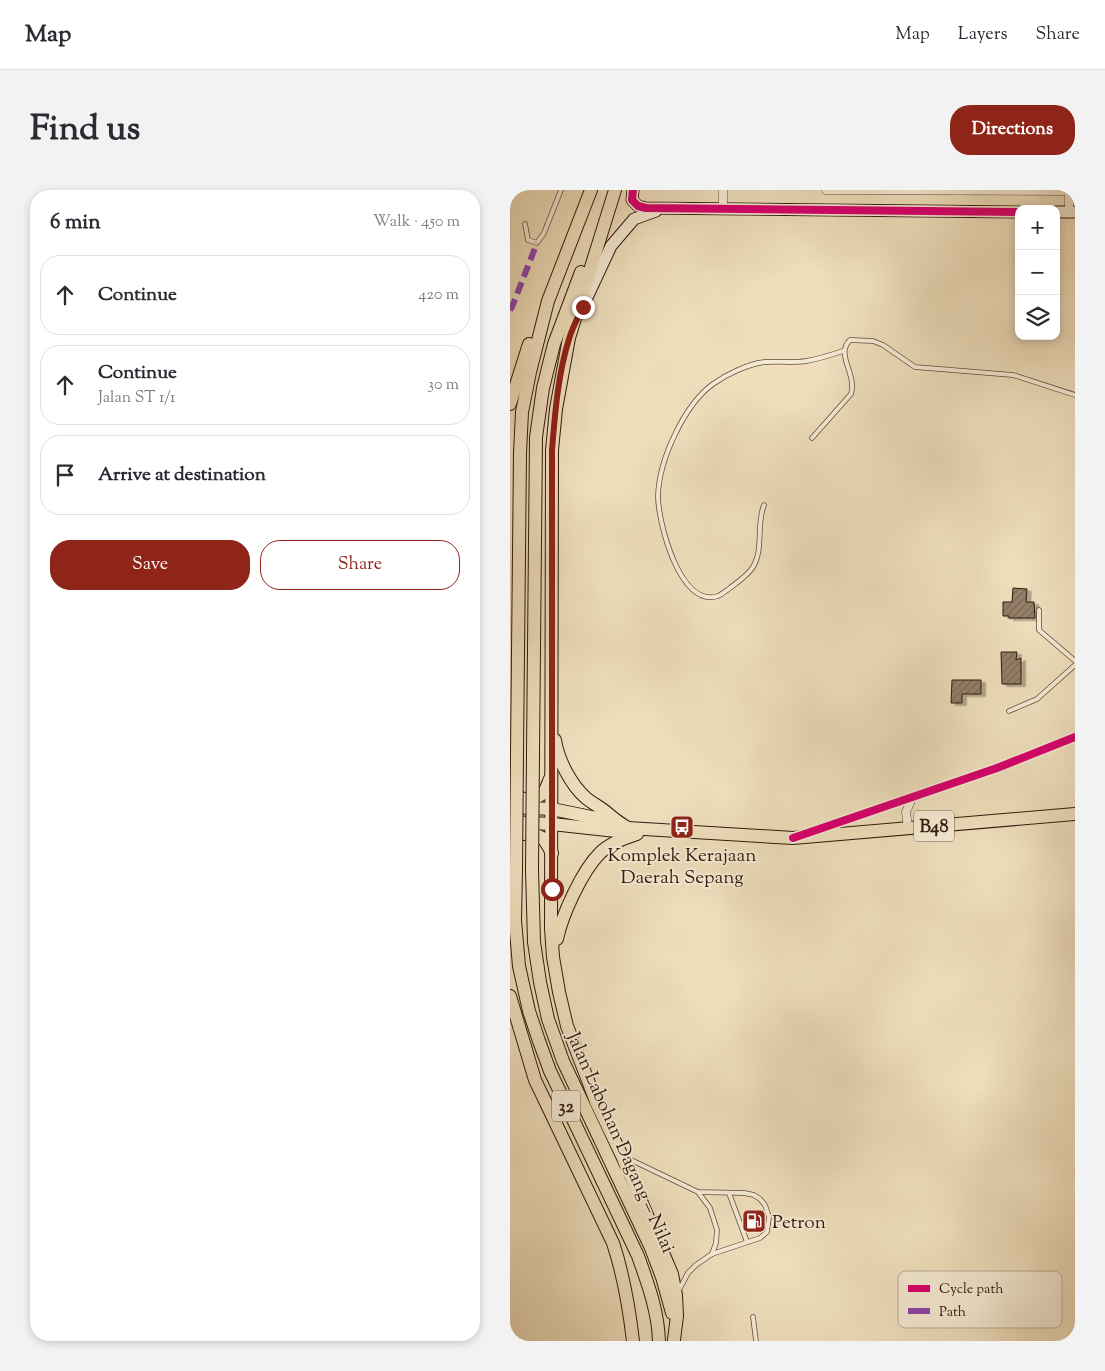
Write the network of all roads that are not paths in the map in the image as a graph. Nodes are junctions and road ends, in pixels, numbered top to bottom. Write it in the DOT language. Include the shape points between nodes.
graph roads {
  1 [pos="561,190"];
  2 [pos="586,190"];
  3 [pos="591,190"];
  4 [pos="614,190"];
  5 [pos="633,190"];
  6 [pos="724,190"];
  7 [pos="826,190"];
  8 [pos="1069,191"];
  9 [pos="665,208"];
  10 [pos="722,210"];
  11 [pos="1015,212"];
  12 [pos="1072,212"];
  13 [pos="525,224"];
  14 [pos="577,226"];
  15 [pos="548,301"];
  16 [pos="569,338"];
  17 [pos="843,352"];
  18 [pos="1075,395"];
  19 [pos="510,404"];
  20 [pos="812,438"];
  21 [pos="764,505"];
  22 [pos="1039,610"];
  23 [pos="1075,661"];
  24 [pos="1075,665"];
  25 [pos="1009,711"];
  26 [pos="552,718"];
  27 [pos="1075,737"];
  28 [pos="550,779"];
  29 [pos="510,795"];
  30 [pos="912,798"];
  31 [pos="510,807"];
  32 [pos="552,809"];
  33 [pos="1075,814"];
  34 [pos="510,822"];
  35 [pos="552,824"];
  36 [pos="622,825"];
  37 [pos="908,828"];
  38 [pos="649,830"];
  39 [pos="793,838"];
  40 [pos="510,839"];
  41 [pos="552,853"];
  42 [pos="553,957"];
  43 [pos="510,996"];
  44 [pos="622,1156"];
  45 [pos="698,1192"];
  46 [pos="729,1193"];
  47 [pos="747,1242"];
  48 [pos="712,1254"];
  49 [pos="676,1294"];
  50 [pos="754,1317"];
  51 [pos="674,1340"];
  52 [pos="633,1341"];
  53 [pos="659,1341"];
  54 [pos="756,1341"];
  1 -- 13 [label="lane" via="537,243 528,240"];
  2 -- 14 [label="street"];
  3 -- 14 [label="main road, Jalan Labohan Dagang ‒ Nilai / 32"];
  4 -- 16 [label="main road"];
  4 -- 51 [label="main road, Jalan Labohan Dagang ‒ Nilai / 32, bridge" via="554,344 536,437 534,942 548,1019 563,1061 651,1248 671,1307"];
  5 -- 9 [label="street" via="632,200 638,206"];
  6 -- 10 [label="street"];
  7 -- 8 [label="street"];
  8 -- 12 [label="street"];
  9 -- 10 [label="street"];
  9 -- 16 [label="street" via="634,219 611,246"];
  10 -- 11 [label="street"];
  14 -- 15 [label="main road, Jalan Labohan Dagang ‒ Nilai / 32"];
  15 -- 19 [label="main road" via="530,340"];
  15 -- 53 [label="main road, Jalan Labohan Dagang ‒ Nilai / 32, bridge" via="522,412 520,453 515,920 519,966 536,1034 550,1071 638,1256 655,1311"];
  16 -- 26 [label="main road" via="552,450"];
  17 -- 18 [label="lane" via="844,345 850,340 874,341 915,367 1013,375"];
  17 -- 20 [label="lane" via="853,380 851,394"];
  17 -- 21 [label="lane" via="788,363 754,365 714,384 687,411 661,473 658,495 659,513 670,549 681,576 691,590 705,596 717,596 753,567"];
  22 -- 23 [label="lane" via="1039,630"];
  24 -- 25 [label="lane" via="1036,699"];
  26 -- 28 [label="main road"];
  26 -- 36 [label="main road" via="555,744 575,785 586,798"];
  27 -- 30 [label="street"];
  28 -- 29 [label="main road" via="544,793 533,799 517,799"];
  28 -- 32 [label="main road"];
  30 -- 37 [label="street" via="906,812"];
  30 -- 39 [label="street"];
  31 -- 32 [label="main road, B48"];
  32 -- 35 [label="main road"];
  32 -- 36 [label="main road, B48"];
  33 -- 37 [label="main road, B48"];
  34 -- 35 [label="main road, B48"];
  35 -- 36 [label="main road, B48" via="616,831"];
  35 -- 41 [label="main road"];
  36 -- 38 [label="main road, B48"];
  37 -- 39 [label="main road, B48"];
  38 -- 39 [label="main road, B48"];
  38 -- 42 [label="main road" via="622,838 599,853 566,910"];
  40 -- 41 [label="main road" via="526,834 539,836"];
  41 -- 42 [label="main road"];
  42 -- 44 [label="main road" via="567,1026 597,1104"];
  43 -- 52 [label="main road" via="535,1080 613,1243 625,1284"];
  44 -- 45 [label="lane"];
  44 -- 49 [label="main road" via="672,1274"];
  45 -- 46 [label="lane"];
  45 -- 48 [label="lane" via="710,1208 717,1230"];
  46 -- 47 [label="lane"];
  46 -- 47 [label="lane" via="754,1195 765,1206 769,1217 767,1232"];
  47 -- 48 [label="lane"];
  48 -- 49 [label="lane" via="688,1273"];
  49 -- 51 [label="main road"];
  50 -- 54 [label="lane"];
}
